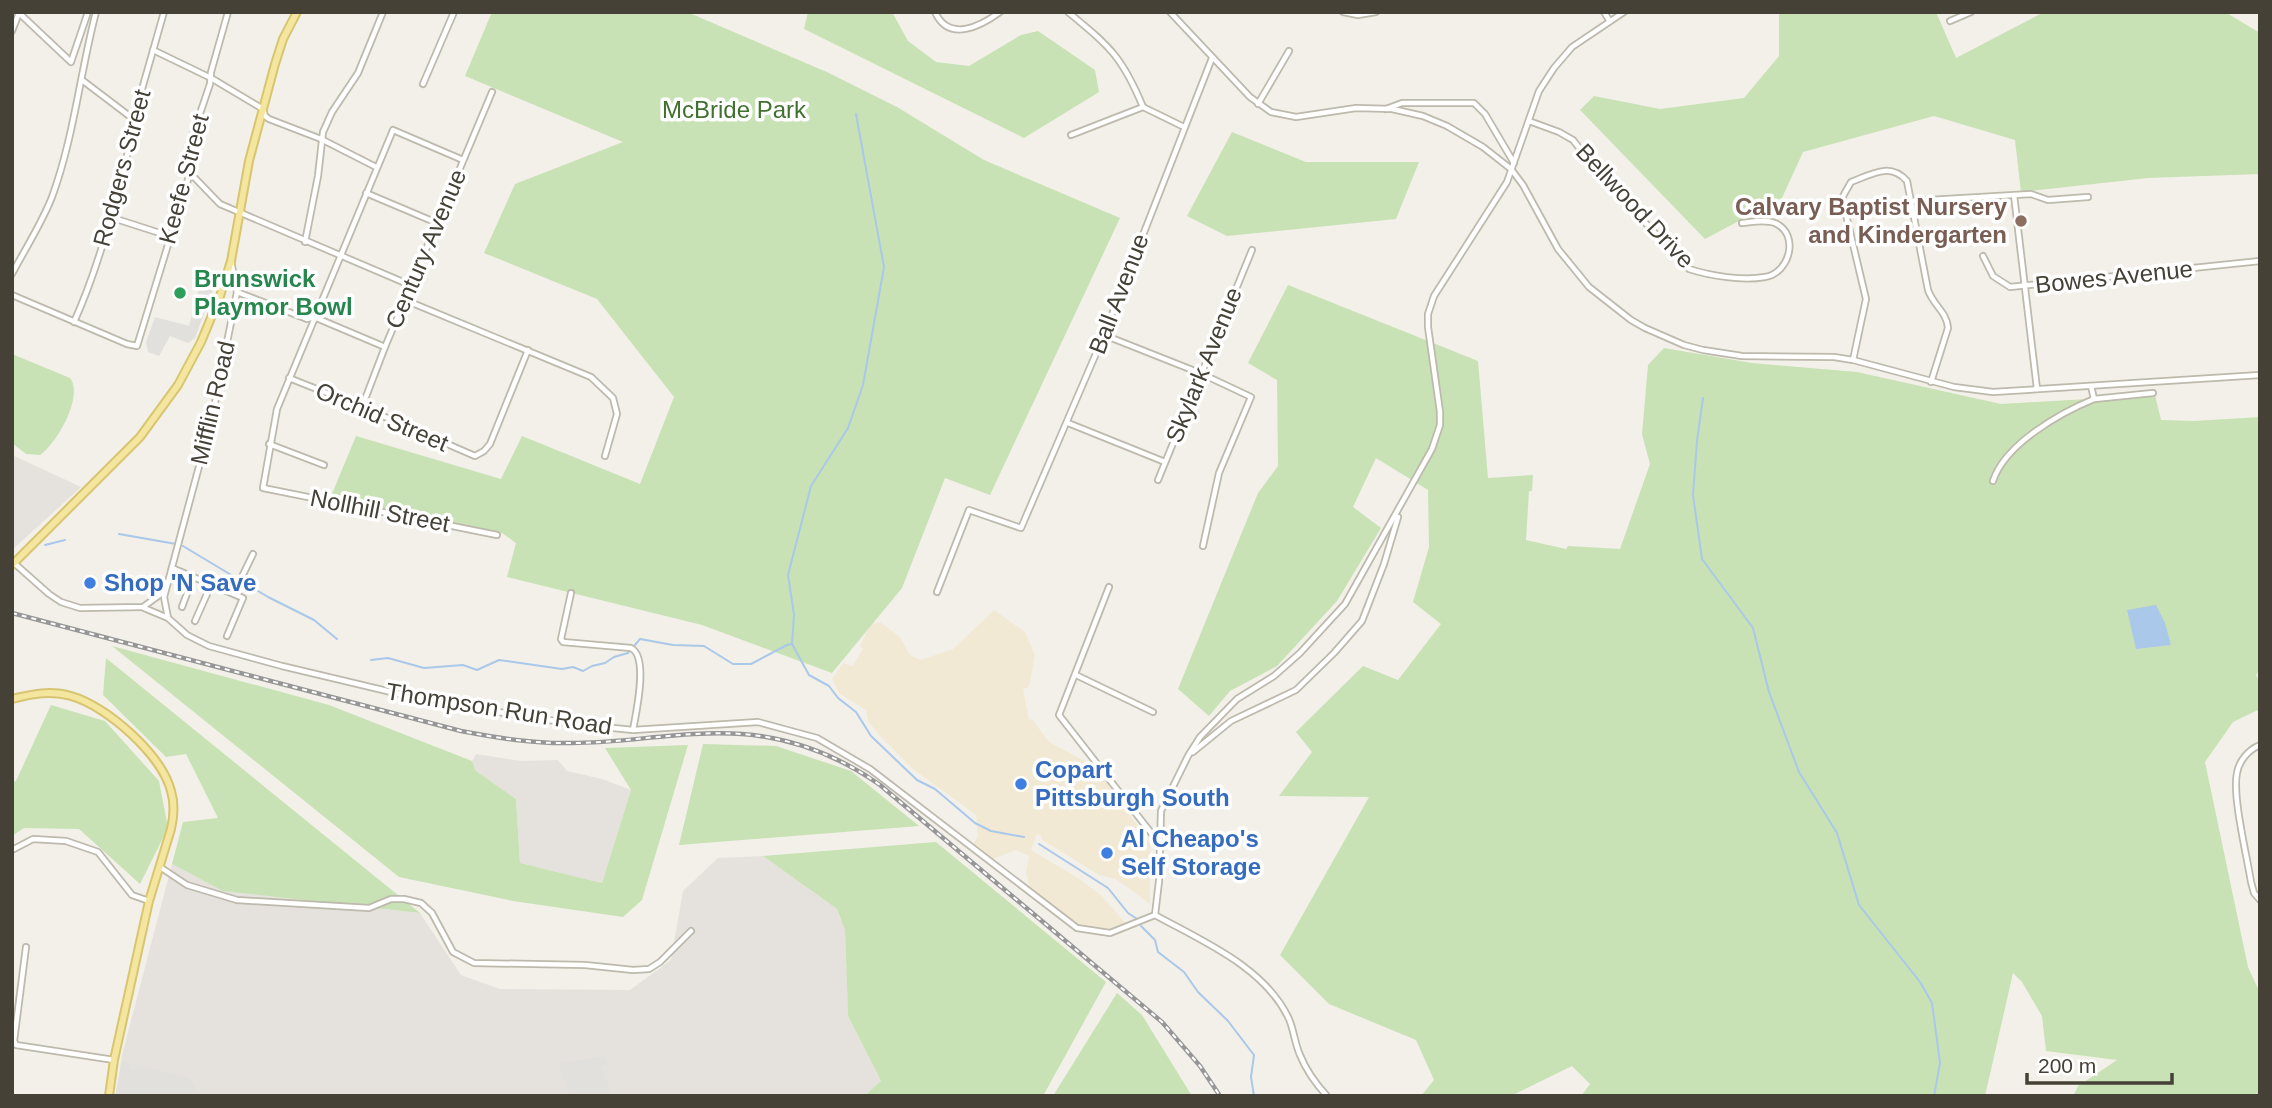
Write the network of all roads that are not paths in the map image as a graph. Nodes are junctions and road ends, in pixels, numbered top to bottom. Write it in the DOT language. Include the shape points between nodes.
graph roads {
  1 [pos="88,12"];
  2 [pos="96,12"];
  3 [pos="164,12"];
  4 [pos="228,12"];
  5 [pos="298,12"];
  6 [pos="383,12"];
  7 [pos="454,12"];
  8 [pos="935,12"];
  9 [pos="1000,12"];
  10 [pos="1068,12"];
  11 [pos="1170,12"];
  12 [pos="1343,12"];
  13 [pos="1376,12"];
  14 [pos="1604,12"];
  15 [pos="1624,12"];
  16 [pos="1971,12"];
  17 [pos="19,13"];
  18 [pos="1609,20"];
  19 [pos="1950,21"];
  20 [pos="12,31"];
  21 [pos="153,50"];
  22 [pos="1289,51"];
  23 [pos="1212,58"];
  24 [pos="211,79"];
  25 [pos="82,80"];
  26 [pos="423,84"];
  27 [pos="492,92"];
  28 [pos="1258,104"];
  29 [pos="1143,107"];
  30 [pos="263,109"];
  31 [pos="1385,109"];
  32 [pos="136,121"];
  33 [pos="1529,121"];
  34 [pos="1184,127"];
  35 [pos="1071,135"];
  36 [pos="321,139"];
  37 [pos="463,160"];
  38 [pos="1514,163"];
  39 [pos="376,167"];
  40 [pos="1511,169"];
  41 [pos="190,173"];
  42 [pos="366,193"];
  43 [pos="2014,195"];
  44 [pos="2088,197"];
  45 [pos="1912,201"];
  46 [pos="240,214"];
  47 [pos="110,217"];
  48 [pos="437,223"];
  49 [pos="1742,223"];
  50 [pos="169,236"];
  51 [pos="305,242"];
  52 [pos="1252,250"];
  53 [pos="340,255"];
  54 [pos="1983,256"];
  55 [pos="231,261"];
  56 [pos="2260,261"];
  57 [pos="12,274"];
  58 [pos="410,285"];
  59 [pos="2026,287"];
  60 [pos="237,292"];
  61 [pos="12,295"];
  62 [pos="405,300"];
  63 [pos="314,317"];
  64 [pos="74,322"];
  65 [pos="1104,335"];
  66 [pos="385,347"];
  67 [pos="528,350"];
  68 [pos="1853,360"];
  69 [pos="1200,373"];
  70 [pos="2260,375"];
  71 [pos="289,378"];
  72 [pos="1931,382"];
  73 [pos="2091,386"];
  74 [pos="2036,389"];
  75 [pos="2153,393"];
  76 [pos="2094,399"];
  77 [pos="362,407"];
  78 [pos="1068,423"];
  79 [pos="269,444"];
  80 [pos="605,456"];
  81 [pos="1165,462"];
  82 [pos="324,465"];
  83 [pos="1158,480"];
  84 [pos="1993,481"];
  85 [pos="1400,509"];
  86 [pos="497,536"];
  87 [pos="1203,545"];
  88 [pos="253,554"];
  89 [pos="13,564"];
  90 [pos="172,568"];
  91 [pos="193,577"];
  92 [pos="211,585"];
  93 [pos="1109,587"];
  94 [pos="165,590"];
  95 [pos="937,592"];
  96 [pos="234,593"];
  97 [pos="571,593"];
  98 [pos="143,607"];
  99 [pos="182,607"];
  100 [pos="168,618"];
  101 [pos="195,621"];
  102 [pos="227,636"];
  103 [pos="1076,675"];
  104 [pos="12,699"];
  105 [pos="1153,712"];
  106 [pos="633,730"];
  107 [pos="2260,745"];
  108 [pos="1188,756"];
  109 [pos="1160,844"];
  110 [pos="12,850"];
  111 [pos="160,866"];
  112 [pos="2260,900"];
  113 [pos="149,901"];
  114 [pos="1155,915"];
  115 [pos="691,932"];
  116 [pos="26,947"];
  117 [pos="114,1060"];
  118 [pos="108,1096"];
  119 [pos="1326,1096"];
  1 -- 17 [label="street" via="71,62"];
  2 -- 25 [label="street"];
  3 -- 21 [label="street, Rodgers Street"];
  4 -- 24 [label="street, Keefe Street"];
  5 -- 30 [label="main road, Mifflin Road" via="283,39"];
  6 -- 36 [label="street" via="358,74 332,112"];
  7 -- 26 [label="street"];
  8 -- 9 [label="street" via="939,20 957,30 972,29"];
  10 -- 29 [label="street" via="1112,50"];
  11 -- 23 [label="street"];
  12 -- 13 [label="street"];
  14 -- 18 [label="street"];
  15 -- 18 [label="street"];
  16 -- 19 [label="street"];
  17 -- 20 [label="street"];
  18 -- 33 [label="street" via="1572,47 1554,68 1539,91"];
  21 -- 24 [label="street"];
  21 -- 32 [label="street, Rodgers Street"];
  22 -- 28 [label="street"];
  23 -- 28 [label="street"];
  23 -- 34 [label="street, Ball Avenue"];
  24 -- 30 [label="street"];
  24 -- 41 [label="street, Keefe Street" via="186,157"];
  25 -- 32 [label="street"];
  25 -- 57 [label="street" via="51,198"];
  27 -- 37 [label="street, Century Avenue"];
  28 -- 31 [label="street" via="1282,116 1296,117 1356,108"];
  29 -- 34 [label="street"];
  29 -- 35 [label="street"];
  30 -- 36 [label="street" via="269,119"];
  30 -- 46 [label="main road, Mifflin Road"];
  31 -- 38 [label="street" via="1402,103 1474,103"];
  31 -- 40 [label="street" via="1451,127"];
  32 -- 47 [label="street, Rodgers Street"];
  33 -- 38 [label="street"];
  33 -- 49 [label="street, Bellwood Drive" via="1573,140 1689,269 1744,277 1765,277 1778,271 1789,253 1785,231 1767,221"];
  34 -- 65 [label="street, Ball Avenue"];
  36 -- 39 [label="street"];
  36 -- 51 [label="street"];
  37 -- 39 [label="street" via="393,130"];
  37 -- 48 [label="street, Century Avenue"];
  38 -- 40 [label="street"];
  39 -- 42 [label="street"];
  40 -- 68 [label="street" via="1565,259 1589,287 1638,324 1684,345 1722,353"];
  40 -- 85 [label="street" via="1434,296 1428,314 1440,425"];
  41 -- 46 [label="street" via="220,204"];
  41 -- 50 [label="street, Keefe Street"];
  42 -- 48 [label="street"];
  42 -- 53 [label="street"];
  43 -- 44 [label="street" via="2048,200"];
  43 -- 45 [label="street"];
  43 -- 59 [label="street"];
  45 -- 68 [label="street" via="1908,181 1892,170 1851,182 1842,198 1866,299"];
  45 -- 72 [label="street" via="1928,290 1948,321"];
  46 -- 51 [label="street"];
  46 -- 55 [label="main road, Mifflin Road"];
  47 -- 50 [label="street"];
  47 -- 64 [label="street, Rodgers Street" via="90,288"];
  48 -- 58 [label="street, Century Avenue"];
  50 -- 64 [label="street, Keefe Street" via="137,346"];
  51 -- 53 [label="street"];
  52 -- 69 [label="street, Skylark Avenue"];
  53 -- 58 [label="street"];
  53 -- 63 [label="street"];
  54 -- 59 [label="street, Bowes Avenue" via="2000,282"];
  55 -- 60 [label="street, Mifflin Road"];
  55 -- 89 [label="main road" via="201,342 163,406 118,461"];
  56 -- 59 [label="street, Bowes Avenue"];
  58 -- 62 [label="street, Century Avenue"];
  59 -- 74 [label="street"];
  60 -- 63 [label="street" via="307,319"];
  60 -- 90 [label="street, Mifflin Road" via="212,418"];
  61 -- 64 [label="street"];
  62 -- 66 [label="street, Century Avenue"];
  62 -- 67 [label="street"];
  63 -- 66 [label="street"];
  63 -- 71 [label="street"];
  65 -- 69 [label="street"];
  65 -- 78 [label="street, Ball Avenue"];
  66 -- 77 [label="street, Century Avenue"];
  67 -- 77 [label="street, Orchid Street" via="490,444 475,456"];
  67 -- 80 [label="street" via="591,377 613,398 617,414"];
  68 -- 72 [label="street"];
  69 -- 81 [label="street, Skylark Avenue"];
  69 -- 87 [label="street" via="1251,397 1219,473"];
  70 -- 73 [label="street"];
  71 -- 77 [label="street, Orchid Street"];
  71 -- 79 [label="street"];
  72 -- 74 [label="street" via="1993,392"];
  73 -- 74 [label="street"];
  73 -- 76 [label="street"];
  75 -- 76 [label="street"];
  76 -- 84 [label="street" via="2029,438 1996,471"];
  78 -- 81 [label="street"];
  78 -- 95 [label="street, Ball Avenue" via="1021,528 970,510"];
  79 -- 82 [label="street"];
  79 -- 86 [label="street, Nollhill Street" via="263,488"];
  81 -- 83 [label="street, Skylark Avenue"];
  85 -- 108 [label="street" via="1345,604 1274,676 1237,699"];
  85 -- 108 [label="street" via="1362,621 1296,690 1231,721"];
  88 -- 96 [label="street"];
  89 -- 98 [label="street, Thompson Run Road" via="71,606"];
  90 -- 91 [label="street"];
  90 -- 94 [label="street, Mifflin Road"];
  91 -- 92 [label="street"];
  91 -- 99 [label="street"];
  92 -- 96 [label="street"];
  92 -- 101 [label="street"];
  93 -- 103 [label="street"];
  94 -- 98 [label="street"];
  94 -- 100 [label="street"];
  96 -- 102 [label="street" via="243,598"];
  97 -- 106 [label="street" via="563,642 634,650 639,656"];
  98 -- 100 [label="street, Thompson Run Road"];
  100 -- 106 [label="street, Thompson Run Road" via="209,646 355,684 467,707"];
  103 -- 105 [label="street"];
  103 -- 109 [label="street" via="1059,715"];
  104 -- 111 [label="main road" via="44,693 83,700 109,716 156,761 168,781 173,803"];
  106 -- 114 [label="street, Thompson Run Road" via="758,722 817,738 870,769 1077,928 1110,933"];
  107 -- 112 [label="street" via="2241,762 2236,783 2252,888"];
  108 -- 109 [label="street" via="1161,811"];
  109 -- 114 [label="street"];
  110 -- 113 [label="street" via="33,839 66,841 98,852 132,895"];
  111 -- 113 [label="main road"];
  111 -- 115 [label="street" via="187,885 237,900 369,908 390,900 417,902 432,913 453,952 474,963 649,969"];
  113 -- 117 [label="main road"];
  114 -- 119 [label="street" via="1243,966 1273,992 1289,1020 1300,1056"];
  116 -- 117 [label="street" via="16,1045"];
  117 -- 118 [label="main road"];
}
